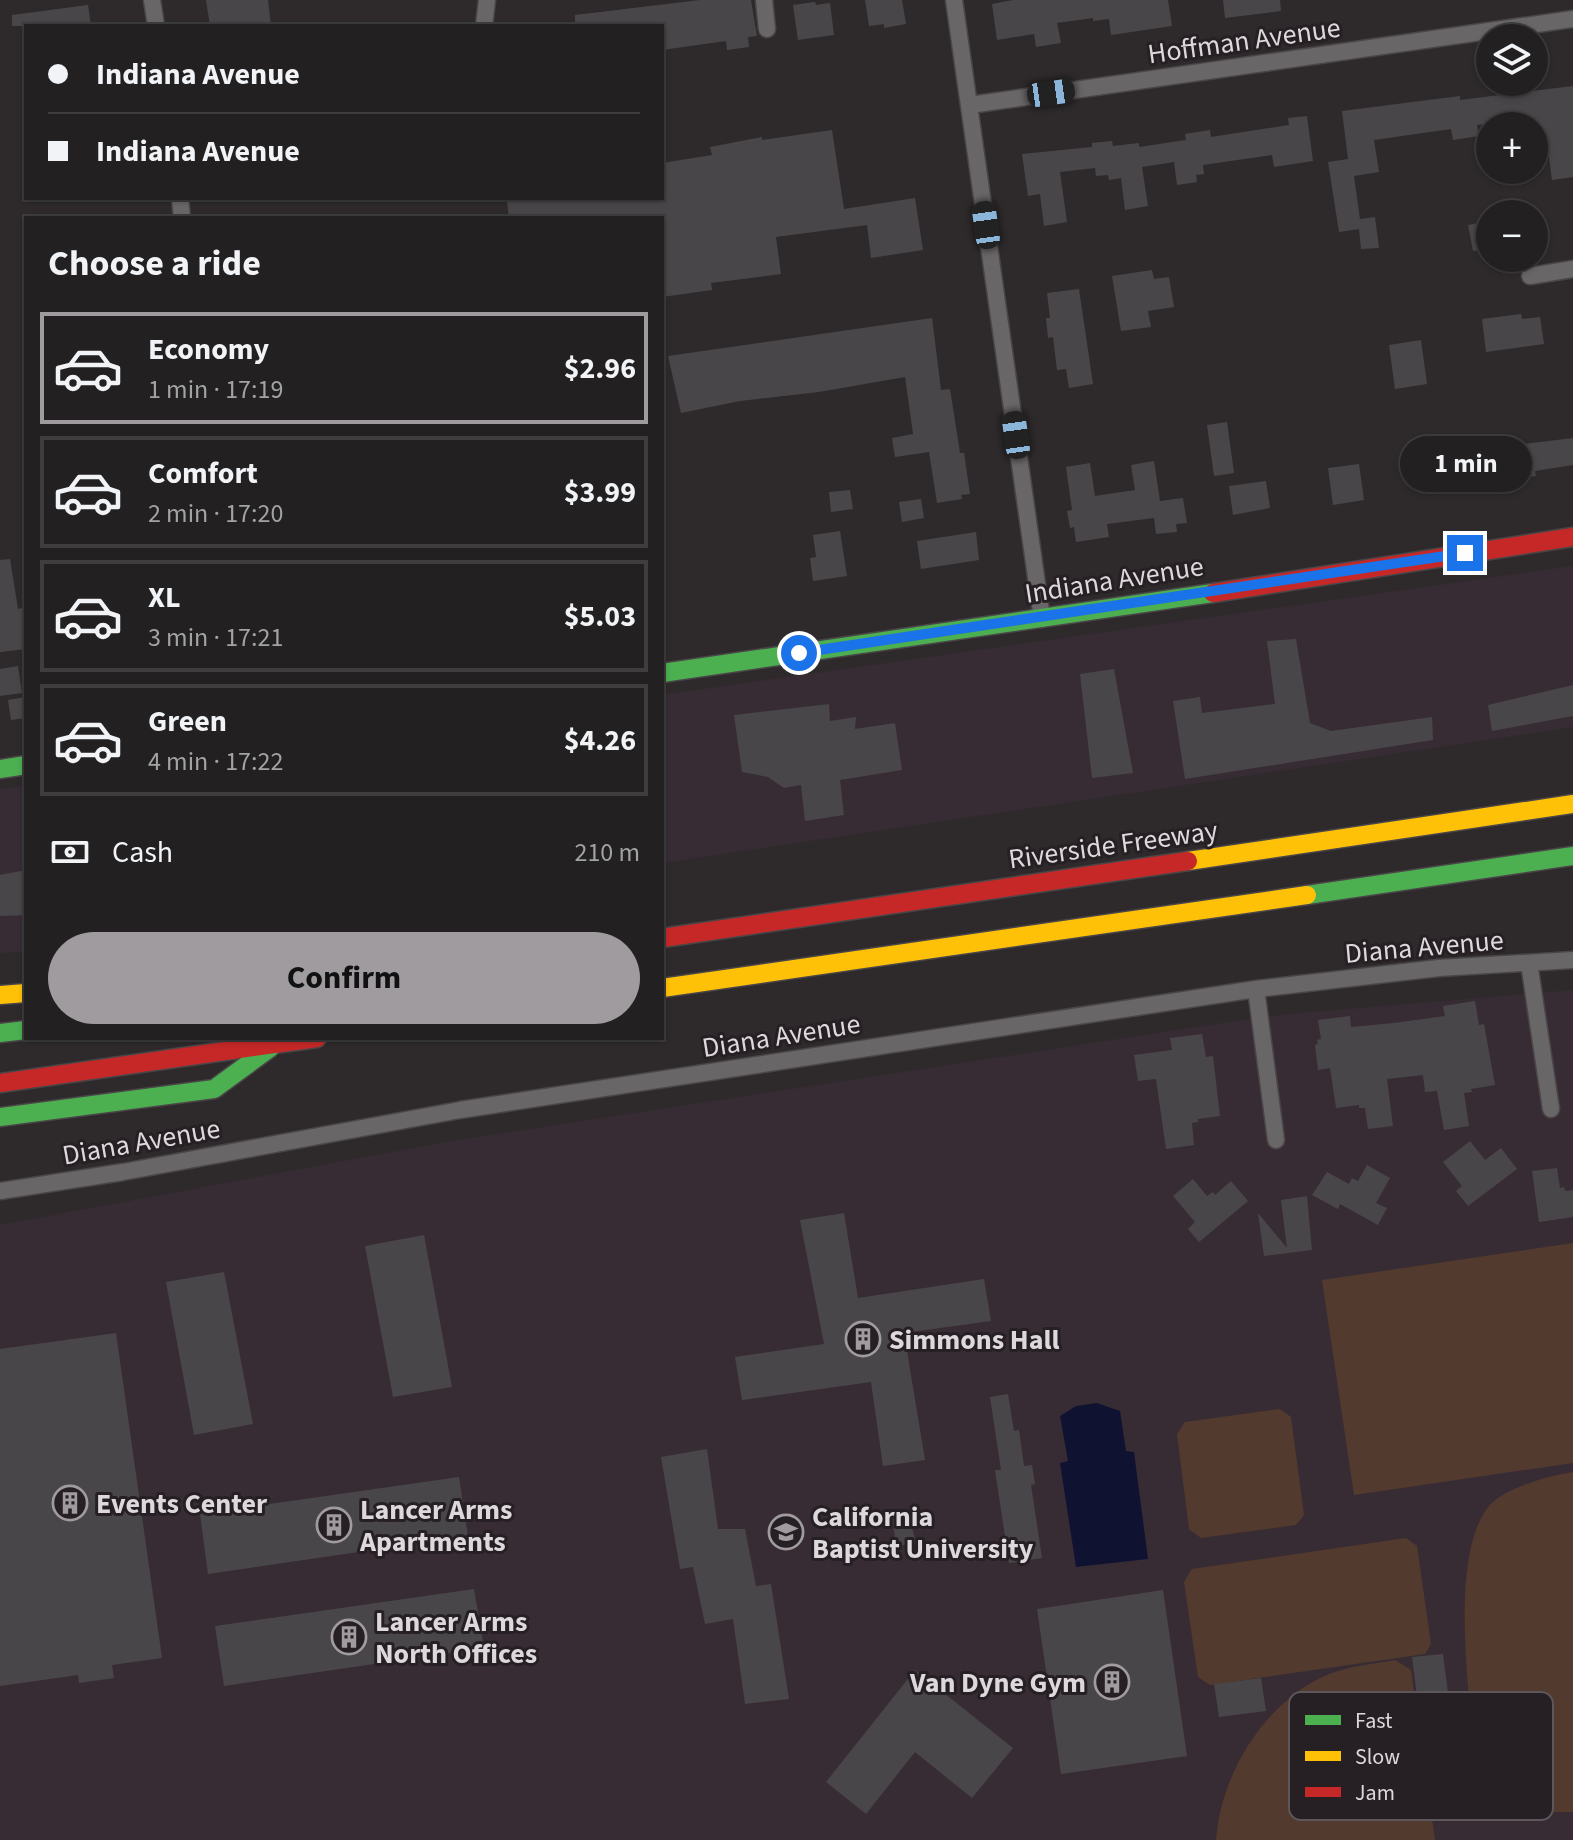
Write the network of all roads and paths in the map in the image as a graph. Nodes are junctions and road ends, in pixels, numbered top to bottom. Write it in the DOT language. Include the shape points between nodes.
graph roads {
  1 [pos="152,0"];
  2 [pos="487,0"];
  3 [pos="764,0"];
  4 [pos="954,0"];
  5 [pos="1573,19"];
  6 [pos="156,24"];
  7 [pos="484,24"];
  8 [pos="767,29"];
  9 [pos="970,105"];
  10 [pos="1573,269"];
  11 [pos="1530,276"];
  12 [pos="1573,537"];
  13 [pos="1042,619"];
  14 [pos="664,673"];
  15 [pos="24,765"];
  16 [pos="0,769"];
  17 [pos="1573,804"];
  18 [pos="1573,856"];
  19 [pos="664,938"];
  20 [pos="1573,960"];
  21 [pos="1529,963"];
  22 [pos="664,988"];
  23 [pos="1256,989"];
  24 [pos="24,993"];
  25 [pos="0,995"];
  26 [pos="24,1030"];
  27 [pos="0,1033"];
  28 [pos="304,1040"];
  29 [pos="277,1044"];
  30 [pos="0,1083"];
  31 [pos="1551,1109"];
  32 [pos="0,1117"];
  33 [pos="1276,1140"];
  34 [pos="0,1191"];
  1 -- 6 [label="street"];
  2 -- 7 [label="street"];
  3 -- 8 [label="street"];
  4 -- 9 [label="street"];
  5 -- 9 [label="street, Hoffman Avenue"];
  9 -- 13 [label="street"];
  10 -- 11 [label="street"];
  12 -- 13 [label="main road, Indiana Avenue"];
  13 -- 14 [label="main road, Indiana Avenue"];
  15 -- 16 [label="main road"];
  17 -- 19 [label="main road, Riverside Freeway"];
  18 -- 22 [label="main road"];
  20 -- 21 [label="street, Diana Avenue"];
  21 -- 23 [label="street, Diana Avenue"];
  21 -- 31 [label="street"];
  23 -- 33 [label="street"];
  23 -- 34 [label="street, Diana Avenue" via="460,1110"];
  24 -- 25 [label="main road"];
  26 -- 27 [label="main road"];
  28 -- 29 [label="main road"];
  29 -- 30 [label="main road"];
  29 -- 32 [label="main road" via="214,1089"];
}
